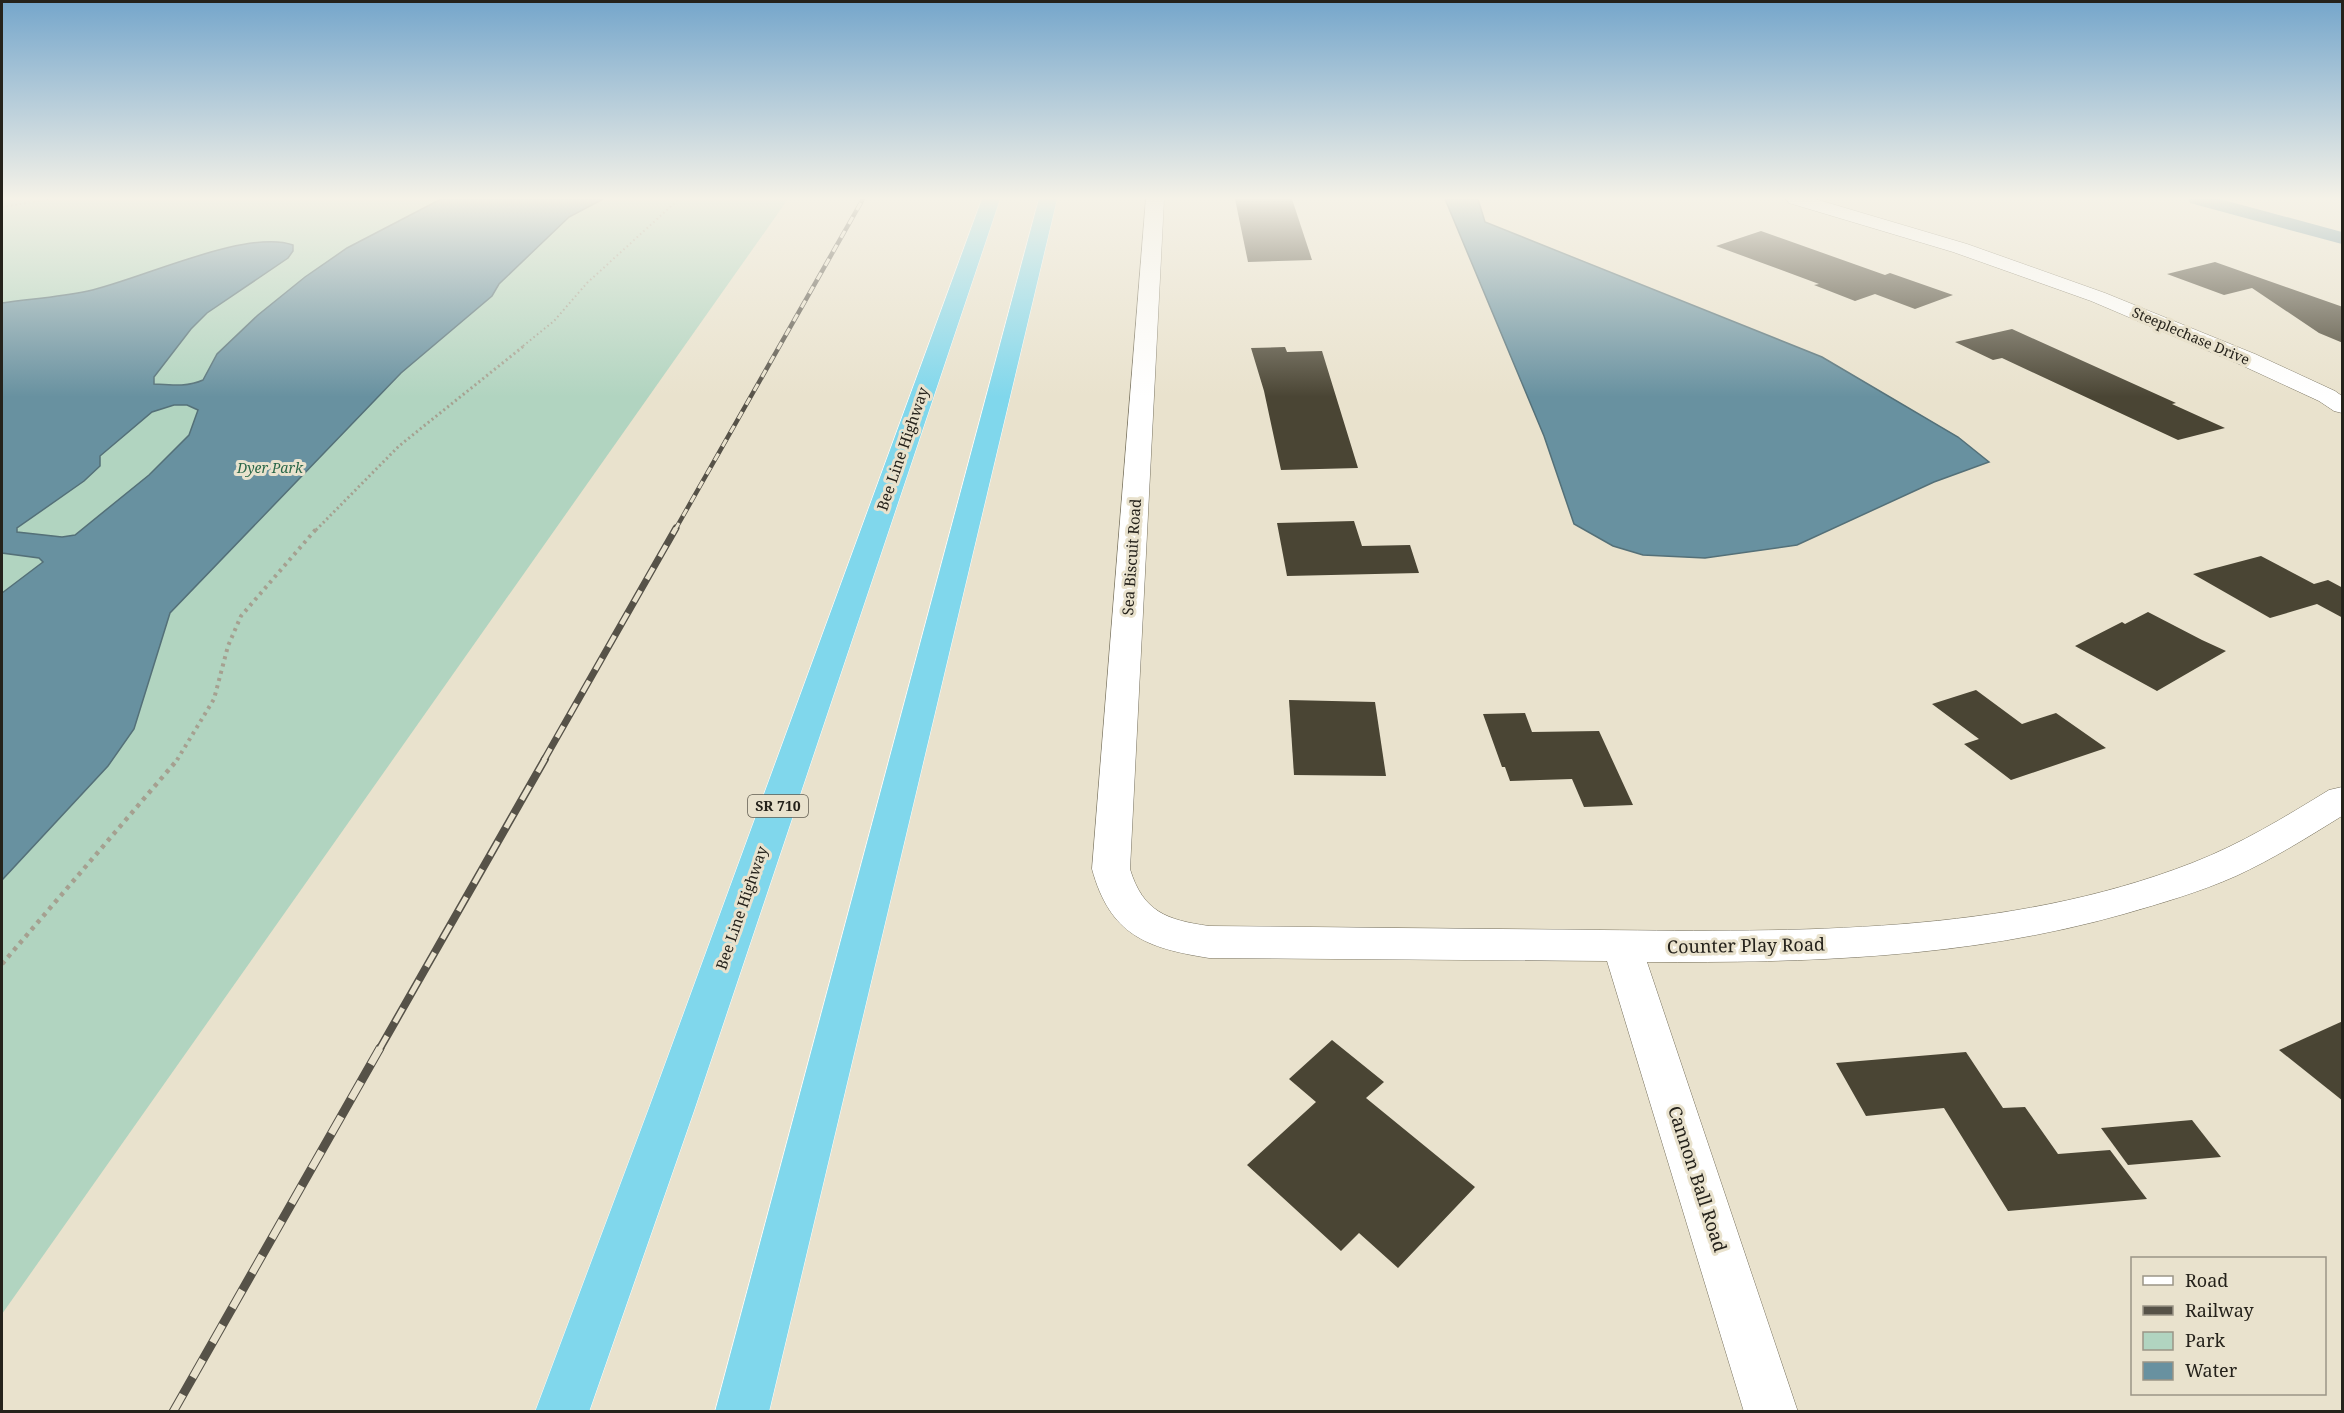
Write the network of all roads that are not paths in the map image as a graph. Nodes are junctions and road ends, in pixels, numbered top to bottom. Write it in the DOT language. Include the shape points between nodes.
graph roads {
  1 [pos="968,265"];
  2 [pos="1031,265"];
  3 [pos="1151,265"];
  4 [pos="2008,265"];
  5 [pos="2343,406"];
  6 [pos="2343,799"];
  7 [pos="1129,911"];
  8 [pos="1622,946"];
  9 [pos="562,1412"];
  10 [pos="742,1412"];
  11 [pos="1771,1412"];
  1 -- 9 [label="highway, Bee Line Highway / SR 710"];
  2 -- 10 [label="highway"];
  3 -- 7 [label="street, Sea Biscuit Road" via="1111,869 1116,891"];
  4 -- 5 [label="street, Steeplechase Drive" via="2088,293 2247,359"];
  6 -- 8 [label="street, Counter Play Road" via="2274,841 2204,873 2120,901 2026,922 1949,935 1839,945"];
  7 -- 8 [label="street, Counter Play Road" via="1151,927 1178,938 1209,942"];
  8 -- 11 [label="street, Cannon Ball Road"];
}
